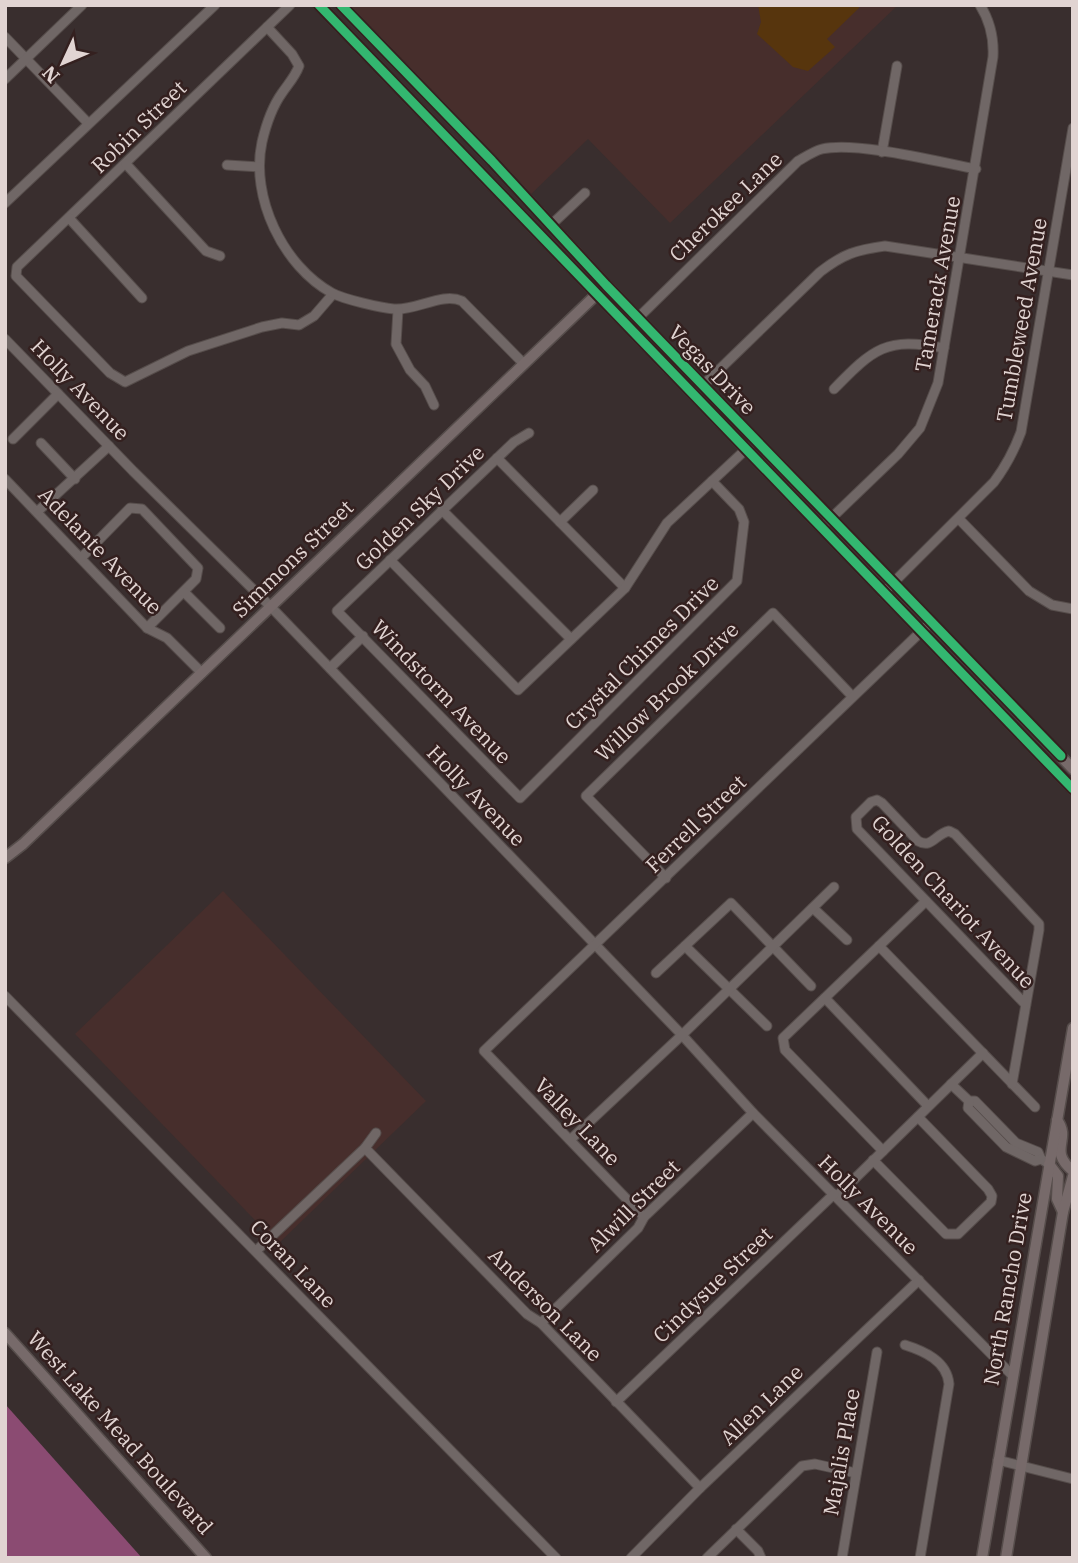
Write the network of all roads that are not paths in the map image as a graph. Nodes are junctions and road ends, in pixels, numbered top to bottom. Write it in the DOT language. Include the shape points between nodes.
graph roads {
  1 [pos="82,5"];
  2 [pos="215,5"];
  3 [pos="290,5"];
  4 [pos="319,5"];
  5 [pos="341,5"];
  6 [pos="980,5"];
  7 [pos="267,27"];
  8 [pos="5,37"];
  9 [pos="26,59"];
  10 [pos="897,66"];
  11 [pos="5,79"];
  12 [pos="447,114"];
  13 [pos="88,123"];
  14 [pos="436,126"];
  15 [pos="1073,128"];
  16 [pos="883,152"];
  17 [pos="126,164"];
  18 [pos="228,165"];
  19 [pos="259,167"];
  20 [pos="976,169"];
  21 [pos="585,193"];
  22 [pos="5,203"];
  23 [pos="69,218"];
  24 [pos="551,225"];
  25 [pos="220,256"];
  26 [pos="960,256"];
  27 [pos="1049,271"];
  28 [pos="1073,275"];
  29 [pos="606,285"];
  30 [pos="333,294"];
  31 [pos="596,295"];
  32 [pos="142,298"];
  33 [pos="398,310"];
  34 [pos="638,318"];
  35 [pos="6,341"];
  36 [pos="944,348"];
  37 [pos="524,364"];
  38 [pos="703,385"];
  39 [pos="834,389"];
  40 [pos="58,394"];
  41 [pos="692,396"];
  42 [pos="433,405"];
  43 [pos="529,433"];
  44 [pos="13,439"];
  45 [pos="756,440"];
  46 [pos="41,443"];
  47 [pos="109,446"];
  48 [pos="744,450"];
  49 [pos="497,458"];
  50 [pos="75,479"];
  51 [pos="5,480"];
  52 [pos="712,481"];
  53 [pos="593,490"];
  54 [pos="442,510"];
  55 [pos="38,511"];
  56 [pos="832,518"];
  57 [pos="959,519"];
  58 [pos="560,522"];
  59 [pos="821,528"];
  60 [pos="81,558"];
  61 [pos="390,560"];
  62 [pos="894,582"];
  63 [pos="625,588"];
  64 [pos="184,592"];
  65 [pos="883,593"];
  66 [pos="271,607"];
  67 [pos="1073,610"];
  68 [pos="337,611"];
  69 [pos="931,622"];
  70 [pos="147,628"];
  71 [pos="220,628"];
  72 [pos="921,632"];
  73 [pos="363,636"];
  74 [pos="571,639"];
  75 [pos="330,668"];
  76 [pos="202,673"];
  77 [pos="852,696"];
  78 [pos="1073,769"];
  79 [pos="1073,789"];
  80 [pos="520,798"];
  81 [pos="5,858"];
  82 [pos="666,878"];
  83 [pos="834,887"];
  84 [pos="926,901"];
  85 [pos="813,908"];
  86 [pos="847,940"];
  87 [pos="595,945"];
  88 [pos="685,946"];
  89 [pos="879,946"];
  90 [pos="773,947"];
  91 [pos="656,973"];
  92 [pos="811,986"];
  93 [pos="729,989"];
  94 [pos="5,996"];
  95 [pos="825,999"];
  96 [pos="1026,1005"];
  97 [pos="767,1026"];
  98 [pos="1073,1028"];
  99 [pos="682,1035"];
  100 [pos="484,1051"];
  101 [pos="983,1053"];
  102 [pos="951,1084"];
  103 [pos="1012,1084"];
  104 [pos="928,1106"];
  105 [pos="1035,1107"];
  106 [pos="753,1113"];
  107 [pos="918,1117"];
  108 [pos="1057,1120"];
  109 [pos="376,1133"];
  110 [pos="570,1140"];
  111 [pos="365,1148"];
  112 [pos="883,1151"];
  113 [pos="873,1160"];
  114 [pos="1045,1161"];
  115 [pos="1073,1174"];
  116 [pos="835,1196"];
  117 [pos="1063,1212"];
  118 [pos="644,1217"];
  119 [pos="256,1251"];
  120 [pos="919,1280"];
  121 [pos="541,1324"];
  122 [pos="5,1333"];
  123 [pos="905,1345"];
  124 [pos="877,1352"];
  125 [pos="1012,1375"];
  126 [pos="616,1402"];
  127 [pos="998,1460"];
  128 [pos="1021,1466"];
  129 [pos="856,1473"];
  130 [pos="1073,1479"];
  131 [pos="700,1488"];
  132 [pos="736,1530"];
  133 [pos="206,1558"];
  134 [pos="556,1558"];
  135 [pos="631,1558"];
  136 [pos="707,1558"];
  137 [pos="761,1558"];
  138 [pos="842,1558"];
  139 [pos="920,1558"];
  140 [pos="982,1558"];
  141 [pos="1006,1558"];
  1 -- 9 [label="street"];
  2 -- 13 [label="street"];
  3 -- 7 [label="street, Robin Street"];
  4 -- 14 [label="main road, Vegas Drive"];
  5 -- 12 [label="main road, Vegas Drive"];
  6 -- 20 [label="street, Tamerack Avenue" via="994,41"];
  7 -- 17 [label="street, Robin Street"];
  7 -- 19 [label="street" via="299,66 269,118"];
  8 -- 9 [label="street"];
  9 -- 11 [label="street"];
  9 -- 13 [label="street"];
  10 -- 16 [label="street"];
  12 -- 14 [label="main road"];
  12 -- 24 [label="main road, Vegas Drive"];
  13 -- 22 [label="street"];
  14 -- 31 [label="main road, Vegas Drive"];
  15 -- 27 [label="street, Tumbleweed Avenue"];
  16 -- 20 [label="street, Cherokee Lane"];
  16 -- 34 [label="street, Cherokee Lane" via="839,147 821,149 798,161"];
  17 -- 23 [label="street, Robin Street"];
  17 -- 25 [label="street" via="206,251"];
  18 -- 19 [label="street"];
  19 -- 30 [label="street" via="271,225 309,275"];
  20 -- 26 [label="street, Tamerack Avenue"];
  21 -- 24 [label="street"];
  23 -- 30 [label="street, Robin Street" via="17,267 16,276 124,382 200,347 262,327 299,326"];
  23 -- 32 [label="street"];
  24 -- 29 [label="main road, Vegas Drive"];
  26 -- 27 [label="street"];
  26 -- 36 [label="street, Tamerack Avenue"];
  26 -- 38 [label="street" via="885,246 838,258"];
  27 -- 28 [label="street"];
  27 -- 57 [label="street, Tumbleweed Avenue" via="1016,447 994,482"];
  29 -- 31 [label="main road, Simmons Street"];
  29 -- 34 [label="main road, Vegas Drive"];
  30 -- 33 [label="street"];
  31 -- 37 [label="main road, Simmons Street"];
  31 -- 41 [label="main road, Vegas Drive"];
  33 -- 37 [label="street" via="448,298 462,301"];
  33 -- 42 [label="street" via="396,344"];
  34 -- 38 [label="main road, Vegas Drive"];
  35 -- 40 [label="street, Holly Avenue"];
  36 -- 39 [label="street" via="902,343 883,347 861,361"];
  36 -- 56 [label="street, Tamerack Avenue" via="938,383 920,428"];
  37 -- 66 [label="main road, Simmons Street"];
  38 -- 41 [label="street"];
  38 -- 45 [label="main road, Vegas Drive"];
  40 -- 44 [label="street"];
  40 -- 47 [label="street, Holly Avenue"];
  41 -- 48 [label="main road, Vegas Drive"];
  43 -- 49 [label="street, Golden Sky Drive"];
  45 -- 48 [label="street"];
  45 -- 56 [label="main road, Vegas Drive"];
  46 -- 50 [label="street"];
  47 -- 50 [label="street"];
  47 -- 66 [label="street, Holly Avenue"];
  48 -- 52 [label="street"];
  48 -- 59 [label="main road, Vegas Drive"];
  49 -- 54 [label="street, Golden Sky Drive"];
  49 -- 58 [label="street"];
  50 -- 55 [label="street"];
  51 -- 55 [label="street, Adelante Avenue"];
  52 -- 63 [label="street" via="667,523"];
  52 -- 80 [label="street, Crystal Chimes Drive" via="742,515 737,582"];
  53 -- 58 [label="street"];
  54 -- 61 [label="street, Golden Sky Drive"];
  54 -- 74 [label="street"];
  55 -- 60 [label="street, Adelante Avenue"];
  56 -- 59 [label="street, Tamerack Avenue"];
  56 -- 62 [label="main road, Vegas Drive"];
  57 -- 62 [label="street, Tumbleweed Avenue"];
  57 -- 67 [label="street" via="1029,591 1052,605"];
  58 -- 63 [label="street"];
  59 -- 65 [label="main road, Vegas Drive"];
  60 -- 64 [label="street" via="130,508 142,509 198,568 196,579"];
  60 -- 70 [label="street, Adelante Avenue"];
  61 -- 68 [label="street, Golden Sky Drive"];
  61 -- 74 [label="street" via="518,690"];
  62 -- 65 [label="street, Tumbleweed Avenue"];
  62 -- 69 [label="main road, Vegas Drive"];
  63 -- 74 [label="street"];
  64 -- 70 [label="street"];
  64 -- 71 [label="street"];
  65 -- 72 [label="main road, Vegas Drive"];
  66 -- 75 [label="street, Holly Avenue"];
  66 -- 76 [label="main road, Simmons Street"];
  68 -- 73 [label="street, Windstorm Avenue"];
  69 -- 72 [label="street, Ferrell Street"];
  69 -- 78 [label="main road, Vegas Drive"];
  70 -- 76 [label="street, Adelante Avenue" via="167,638"];
  72 -- 77 [label="street, Ferrell Street"];
  72 -- 79 [label="main road, Vegas Drive"];
  73 -- 75 [label="street"];
  73 -- 80 [label="street, Windstorm Avenue"];
  75 -- 87 [label="street, Holly Avenue"];
  76 -- 81 [label="main road, Simmons Street"];
  77 -- 82 [label="street, Ferrell Street"];
  77 -- 82 [label="street, Willow Brook Drive" via="774,613 586,796"];
  82 -- 87 [label="street, Ferrell Street"];
  83 -- 85 [label="street"];
  84 -- 89 [label="street"];
  84 -- 96 [label="street, Golden Chariot Avenue"];
  84 -- 96 [label="street, Golden Chariot Avenue" via="857,829 856,817 877,800 924,845 942,832 955,834 1039,924"];
  85 -- 86 [label="street"];
  85 -- 90 [label="street"];
  87 -- 99 [label="street, Holly Avenue"];
  87 -- 100 [label="street, Ferrell Street"];
  88 -- 90 [label="street" via="731,903"];
  88 -- 91 [label="street"];
  88 -- 93 [label="street"];
  89 -- 95 [label="street"];
  89 -- 101 [label="street"];
  90 -- 92 [label="street"];
  90 -- 93 [label="street"];
  93 -- 97 [label="street"];
  93 -- 99 [label="street"];
  94 -- 119 [label="street, Coran Lane"];
  95 -- 104 [label="street"];
  95 -- 112 [label="street" via="783,1038 783,1044"];
  96 -- 103 [label="street"];
  98 -- 108 [label="main road, North Rancho Drive"];
  99 -- 106 [label="street, Holly Avenue"];
  99 -- 110 [label="street"];
  100 -- 110 [label="street, Valley Lane"];
  101 -- 102 [label="street, Cindysue Street"];
  101 -- 103 [label="street"];
  102 -- 104 [label="street, Cindysue Street"];
  102 -- 114 [label="street" via="975,1101 1016,1143 1038,1152"];
  103 -- 105 [label="street"];
  104 -- 107 [label="street, Cindysue Street"];
  106 -- 116 [label="street, Holly Avenue"];
  106 -- 118 [label="street, Alwill Street"];
  107 -- 112 [label="street, Cindysue Street"];
  107 -- 113 [label="street" via="992,1196 958,1234 946,1234"];
  108 -- 114 [label="main road, North Rancho Drive"];
  108 -- 115 [label="main road" via="1063,1131 1060,1156"];
  109 -- 111 [label="street"];
  110 -- 118 [label="street, Valley Lane"];
  111 -- 119 [label="street"];
  111 -- 121 [label="street, Anderson Lane"];
  112 -- 113 [label="street, Cindysue Street"];
  113 -- 116 [label="street, Cindysue Street"];
  114 -- 117 [label="main road" via="1058,1176 1057,1199"];
  114 -- 125 [label="main road, North Rancho Drive"];
  115 -- 117 [label="main road, North Rancho Drive"];
  116 -- 120 [label="street, Holly Avenue"];
  116 -- 126 [label="street, Cindysue Street"];
  117 -- 128 [label="main road, North Rancho Drive"];
  118 -- 121 [label="street, Alwill Street"];
  119 -- 134 [label="street, Coran Lane"];
  120 -- 125 [label="street, Holly Avenue"];
  120 -- 131 [label="street, Allen Lane"];
  121 -- 126 [label="street, Anderson Lane"];
  122 -- 133 [label="main road, West Lake Mead Boulevard"];
  123 -- 139 [label="street" via="928,1352 948,1377 949,1390"];
  124 -- 129 [label="street, Majalis Place"];
  125 -- 127 [label="main road, North Rancho Drive"];
  126 -- 131 [label="street, Anderson Lane"];
  127 -- 128 [label="street"];
  127 -- 140 [label="main road, North Rancho Drive"];
  128 -- 130 [label="street"];
  128 -- 141 [label="main road, North Rancho Drive"];
  129 -- 132 [label="street" via="806,1465"];
  129 -- 138 [label="street, Majalis Place"];
  131 -- 135 [label="street, Allen Lane"];
  132 -- 136 [label="street"];
  132 -- 137 [label="street"];
}
